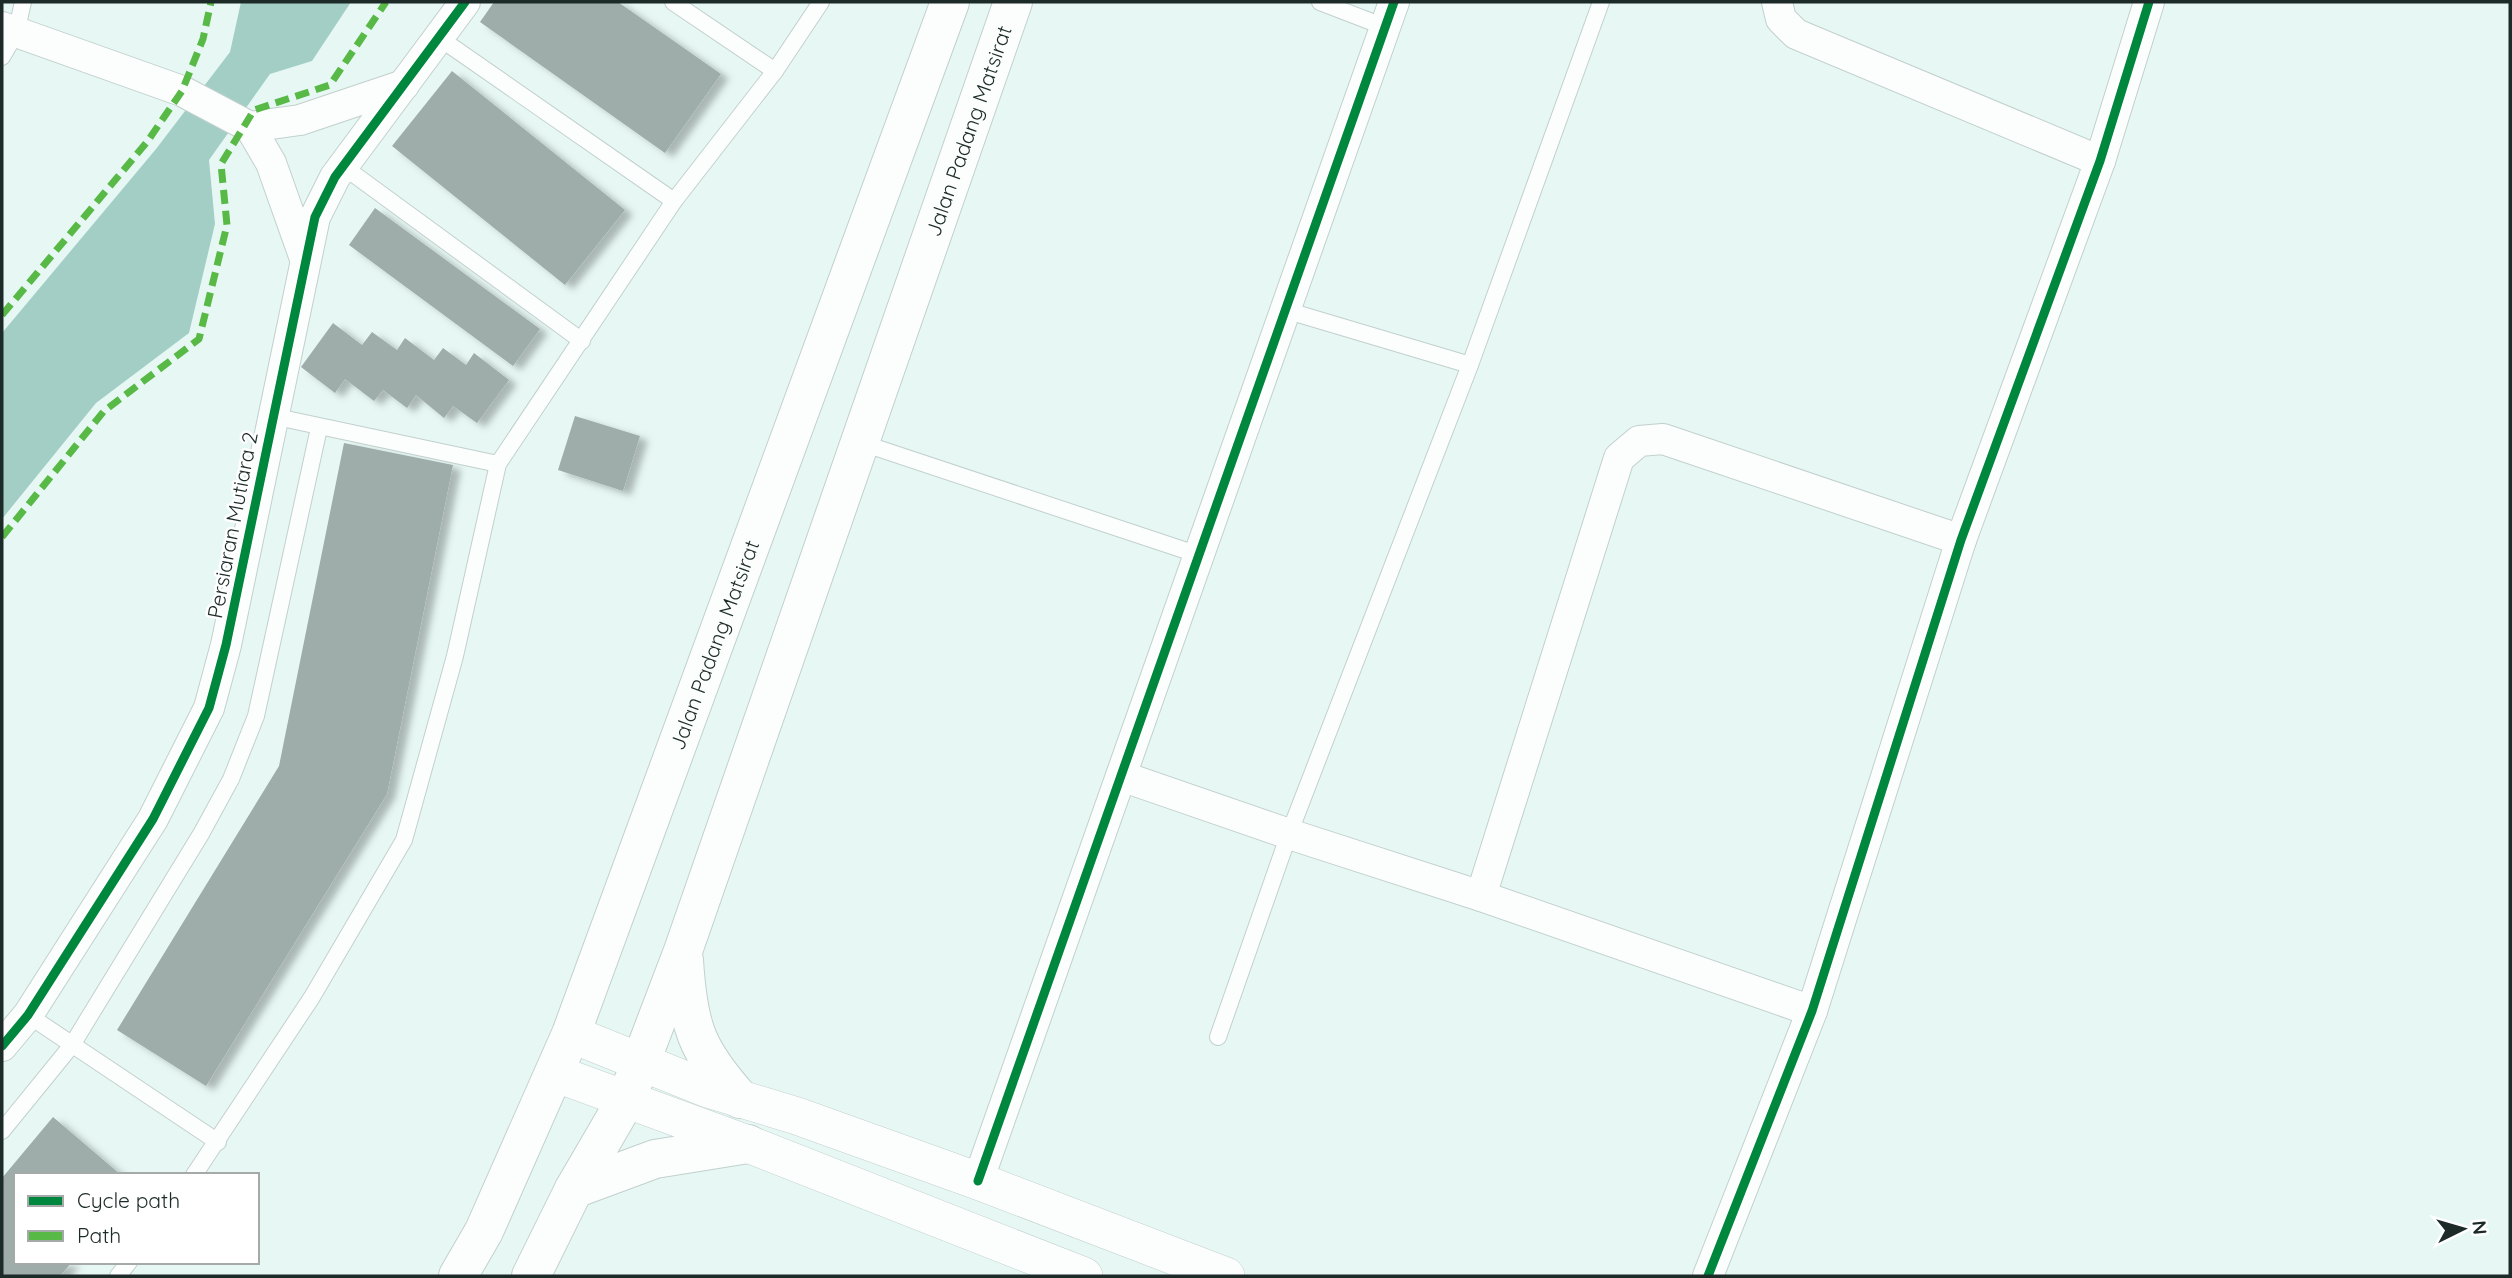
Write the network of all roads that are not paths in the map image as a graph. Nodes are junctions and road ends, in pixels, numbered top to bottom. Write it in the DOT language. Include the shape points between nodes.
graph roads {
  1 [pos="23,2"];
  2 [pos="465,2"];
  3 [pos="673,2"];
  4 [pos="821,2"];
  5 [pos="950,2"];
  6 [pos="1013,2"];
  7 [pos="1321,2"];
  8 [pos="1601,2"];
  9 [pos="1777,2"];
  10 [pos="2149,2"];
  11 [pos="1390,15"];
  12 [pos="438,37"];
  13 [pos="6,39"];
  14 [pos="775,71"];
  15 [pos="404,85"];
  16 [pos="245,125"];
  17 [pos="2100,162"];
  18 [pos="344,167"];
  19 [pos="674,201"];
  20 [pos="304,257"];
  21 [pos="1285,310"];
  22 [pos="582,341"];
  23 [pos="1470,365"];
  24 [pos="272,416"];
  25 [pos="319,428"];
  26 [pos="859,442"];
  27 [pos="498,464"];
  28 [pos="1961,540"];
  29 [pos="1199,555"];
  30 [pos="1121,776"];
  31 [pos="1289,834"];
  32 [pos="1481,896"];
  33 [pos="683,951"];
  34 [pos="1812,1011"];
  35 [pos="28,1015"];
  36 [pos="571,1034"];
  37 [pos="1219,1037"];
  38 [pos="72,1045"];
  39 [pos="2,1046"];
  40 [pos="642,1061"];
  41 [pos="554,1073"];
  42 [pos="627,1098"];
  43 [pos="740,1099"];
  44 [pos="2,1131"];
  45 [pos="218,1142"];
  46 [pos="748,1144"];
  47 [pos="195,1173"];
  48 [pos="978,1181"];
  49 [pos="574,1189"];
  50 [pos="458,1276"];
  51 [pos="531,1276"];
  52 [pos="1084,1276"];
  53 [pos="1226,1276"];
  54 [pos="1708,1276"];
  1 -- 13 [label="lane"];
  2 -- 12 [label="street, Persiaran Mutiara 2"];
  3 -- 14 [label="lane"];
  4 -- 14 [label="lane"];
  5 -- 36 [label="main road, Jalan Padang Matsirat"];
  6 -- 26 [label="main road, Jalan Padang Matsirat"];
  7 -- 11 [label="lane"];
  8 -- 23 [label="lane"];
  9 -- 17 [label="street" via="1782,19 1796,34"];
  10 -- 17 [label="street"];
  11 -- 21 [label="street"];
  12 -- 15 [label="street, Persiaran Mutiara 2"];
  12 -- 19 [label="lane"];
  13 -- 16 [label="street" via="187,94"];
  14 -- 19 [label="lane"];
  15 -- 16 [label="street" via="300,120"];
  15 -- 18 [label="street, Persiaran Mutiara 2"];
  16 -- 20 [label="street" via="271,163"];
  17 -- 28 [label="street"];
  18 -- 20 [label="street, Persiaran Mutiara 2" via="315,217"];
  18 -- 22 [label="lane"];
  19 -- 22 [label="lane"];
  20 -- 24 [label="street, Persiaran Mutiara 2"];
  21 -- 23 [label="lane"];
  21 -- 29 [label="street"];
  22 -- 27 [label="lane"];
  23 -- 31 [label="lane"];
  24 -- 25 [label="lane"];
  24 -- 35 [label="street, Persiaran Mutiara 2" via="209,708 153,819"];
  25 -- 27 [label="lane"];
  25 -- 38 [label="lane" via="256,716 231,779"];
  26 -- 29 [label="lane"];
  26 -- 33 [label="main road, Jalan Padang Matsirat"];
  27 -- 45 [label="lane" via="455,656 404,840 312,997"];
  28 -- 32 [label="street" via="1663,439 1639,441 1619,458"];
  28 -- 34 [label="street"];
  29 -- 30 [label="street"];
  30 -- 31 [label="street"];
  30 -- 48 [label="street"];
  31 -- 32 [label="street"];
  31 -- 37 [label="lane"];
  32 -- 34 [label="street"];
  33 -- 40 [label="main road, Jalan Padang Matsirat"];
  33 -- 43 [label="main road" via="686,1005 696,1038 713,1068"];
  34 -- 54 [label="street"];
  35 -- 38 [label="lane"];
  35 -- 39 [label="street, Persiaran Mutiara 2"];
  36 -- 40 [label="street"];
  36 -- 41 [label="main road, Jalan Padang Matsirat"];
  38 -- 44 [label="lane"];
  38 -- 45 [label="lane"];
  40 -- 42 [label="main road, Jalan Padang Matsirat"];
  40 -- 43 [label="street"];
  41 -- 42 [label="street"];
  41 -- 50 [label="main road, Jalan Padang Matsirat" via="484,1231"];
  42 -- 46 [label="street"];
  42 -- 49 [label="main road, Jalan Padang Matsirat"];
  43 -- 48 [label="street"];
  45 -- 47 [label="lane"];
  46 -- 49 [label="main road" via="655,1159"];
  46 -- 52 [label="street"];
  48 -- 53 [label="street"];
  49 -- 51 [label="main road, Jalan Padang Matsirat"];
}
